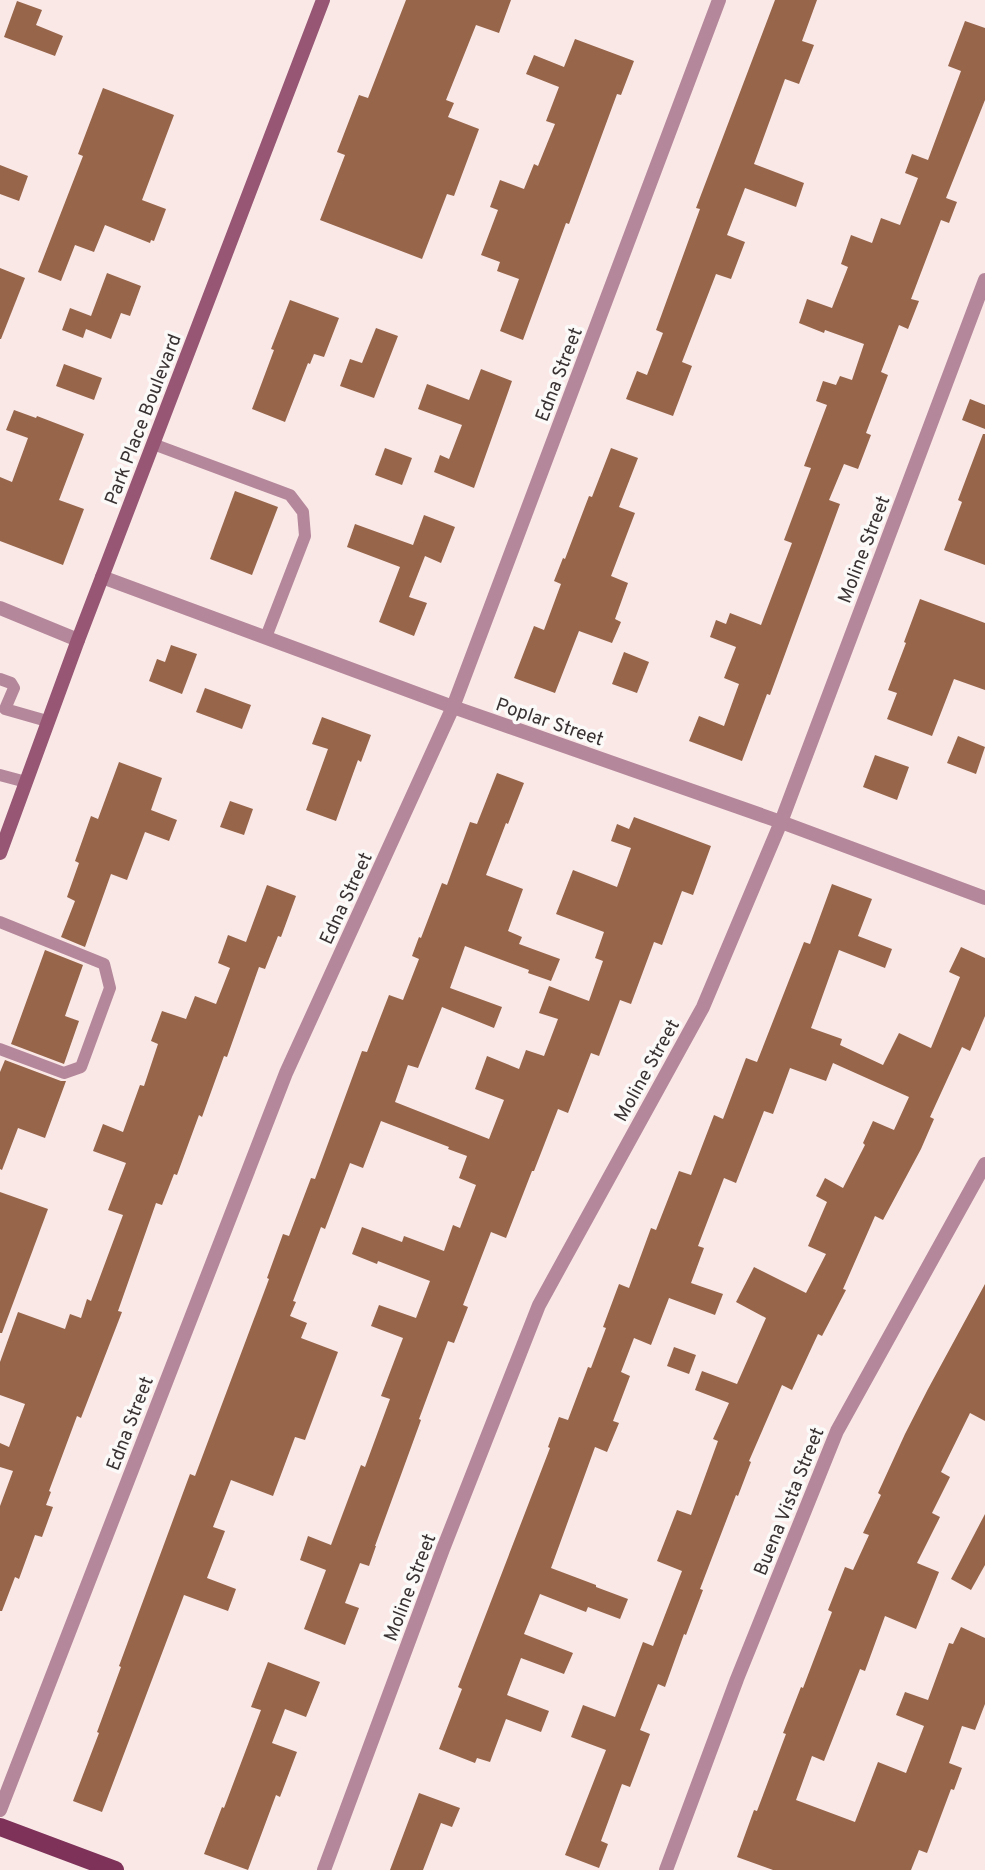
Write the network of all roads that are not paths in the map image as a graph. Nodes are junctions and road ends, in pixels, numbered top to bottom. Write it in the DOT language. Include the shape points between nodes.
graph roads {
  1 [pos="323,0"];
  2 [pos="719,0"];
  3 [pos="985,280"];
  4 [pos="153,444"];
  5 [pos="102,577"];
  6 [pos="0,608"];
  7 [pos="266,638"];
  8 [pos="78,640"];
  9 [pos="0,679"];
  10 [pos="453,707"];
  11 [pos="3,714"];
  12 [pos="47,721"];
  13 [pos="0,775"];
  14 [pos="26,782"];
  15 [pos="781,822"];
  16 [pos="3,837"];
  17 [pos="0,853"];
  18 [pos="985,898"];
  19 [pos="0,922"];
  20 [pos="0,1049"];
  21 [pos="985,1164"];
  22 [pos="0,1810"];
  23 [pos="0,1827"];
  24 [pos="115,1870"];
  25 [pos="324,1870"];
  26 [pos="666,1870"];
  1 -- 4 [label="main road, Park Place Boulevard"];
  2 -- 10 [label="street, Edna Street"];
  3 -- 15 [label="street, Moline Street"];
  4 -- 5 [label="main road, Park Place Boulevard"];
  4 -- 7 [label="lane" via="290,495 303,512 305,536"];
  5 -- 7 [label="street, Poplar Street"];
  5 -- 8 [label="main road, Park Place Boulevard"];
  6 -- 8 [label="street"];
  7 -- 10 [label="street, Poplar Street"];
  8 -- 12 [label="main road, Park Place Boulevard"];
  9 -- 11 [label="lane" via="14,688"];
  10 -- 15 [label="street, Poplar Street"];
  10 -- 22 [label="street, Edna Street" via="286,1073"];
  11 -- 12 [label="lane"];
  12 -- 14 [label="main road, Park Place Boulevard"];
  13 -- 14 [label="lane"];
  14 -- 16 [label="main road, Park Place Boulevard"];
  15 -- 18 [label="street, Poplar Street"];
  15 -- 25 [label="street, Moline Street" via="703,1007 539,1305"];
  16 -- 17 [label="main road, Park Place Boulevard"];
  19 -- 20 [label="lane" via="104,964 110,988 81,1067 64,1073"];
  21 -- 26 [label="street, Buena Vista Street" via="837,1431"];
  23 -- 24 [label="main road"];
}
